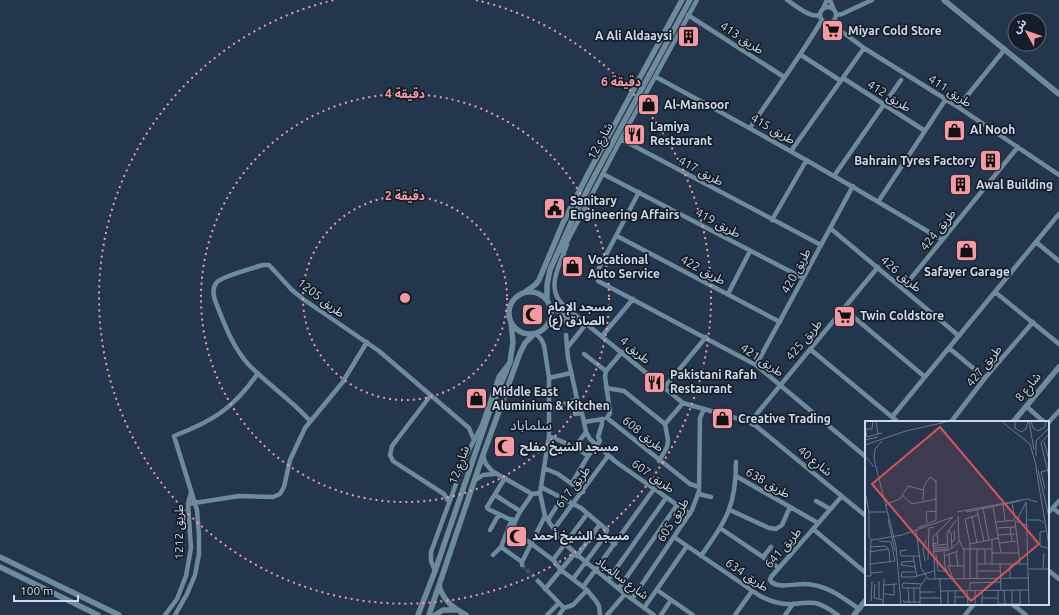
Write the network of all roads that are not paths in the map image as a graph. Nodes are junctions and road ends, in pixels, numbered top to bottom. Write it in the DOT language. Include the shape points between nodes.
graph roads {
  1 [pos="682,0"];
  2 [pos="690,0"];
  3 [pos="697,0"];
  4 [pos="787,0"];
  5 [pos="829,0"];
  6 [pos="872,0"];
  7 [pos="944,0"];
  8 [pos="835,12"];
  9 [pos="688,15"];
  10 [pos="822,15"];
  11 [pos="832,22"];
  12 [pos="864,48"];
  13 [pos="1005,50"];
  14 [pos="801,55"];
  15 [pos="656,77"];
  16 [pos="784,77"];
  17 [pos="842,80"];
  18 [pos="901,80"];
  19 [pos="1059,94"];
  20 [pos="946,99"];
  21 [pos="884,105"];
  22 [pos="958,107"];
  23 [pos="750,128"];
  24 [pos="925,131"];
  25 [pos="621,139"];
  26 [pos="1018,147"];
  27 [pos="791,151"];
  28 [pos="806,161"];
  29 [pos="603,174"];
  30 [pos="1059,175"];
  31 [pos="834,176"];
  32 [pos="853,186"];
  33 [pos="639,192"];
  34 [pos="878,202"];
  35 [pos="1059,214"];
  36 [pos="772,220"];
  37 [pos="830,228"];
  38 [pos="617,236"];
  39 [pos="568,240"];
  40 [pos="942,240"];
  41 [pos="1036,242"];
  42 [pos="821,245"];
  43 [pos="750,251"];
  44 [pos="556,255"];
  45 [pos="1059,261"];
  46 [pos="878,267"];
  47 [pos="803,278"];
  48 [pos="903,288"];
  49 [pos="525,292"];
  50 [pos="995,292"];
  51 [pos="728,294"];
  52 [pos="633,299"];
  53 [pos="547,300"];
  54 [pos="551,307"];
  55 [pos="843,308"];
  56 [pos="571,320"];
  57 [pos="511,322"];
  58 [pos="780,322"];
  59 [pos="1033,322"];
  60 [pos="585,323"];
  61 [pos="548,325"];
  62 [pos="535,334"];
  63 [pos="566,335"];
  64 [pos="602,336"];
  65 [pos="959,336"];
  66 [pos="706,337"];
  67 [pos="367,342"];
  68 [pos="1059,344"];
  69 [pos="567,348"];
  70 [pos="949,348"];
  71 [pos="810,350"];
  72 [pos="622,352"];
  73 [pos="584,354"];
  74 [pos="510,362"];
  75 [pos="756,365"];
  76 [pos="1059,367"];
  77 [pos="606,371"];
  78 [pos="571,372"];
  79 [pos="258,373"];
  80 [pos="926,377"];
  81 [pos="549,378"];
  82 [pos="985,378"];
  83 [pos="780,384"];
  84 [pos="606,388"];
  85 [pos="664,388"];
  86 [pos="431,395"];
  87 [pos="577,399"];
  88 [pos="683,403"];
  89 [pos="1026,406"];
  90 [pos="694,407"];
  91 [pos="704,409"];
  92 [pos="549,410"];
  93 [pos="1059,410"];
  94 [pos="582,413"];
  95 [pos="574,414"];
  96 [pos="892,417"];
  97 [pos="604,418"];
  98 [pos="700,418"];
  99 [pos="310,421"];
  100 [pos="897,421"];
  101 [pos="952,421"];
  102 [pos="1014,421"];
  103 [pos="1043,421"];
  104 [pos="584,422"];
  105 [pos="750,422"];
  106 [pos="1049,422"];
  107 [pos="665,424"];
  108 [pos="469,428"];
  109 [pos="480,430"];
  110 [pos="586,432"];
  111 [pos="549,436"];
  112 [pos="474,440"];
  113 [pos="597,446"];
  114 [pos="575,447"];
  115 [pos="483,455"];
  116 [pos="588,456"];
  117 [pos="608,456"];
  118 [pos="865,456"];
  119 [pos="659,461"];
  120 [pos="736,462"];
  121 [pos="544,468"];
  122 [pos="496,474"];
  123 [pos="736,476"];
  124 [pos="505,478"];
  125 [pos="685,480"];
  126 [pos="699,480"];
  127 [pos="474,481"];
  128 [pos="572,483"];
  129 [pos="541,487"];
  130 [pos="699,487"];
  131 [pos="654,489"];
  132 [pos="453,490"];
  133 [pos="191,492"];
  134 [pos="442,492"];
  135 [pos="583,492"];
  136 [pos="540,493"];
  137 [pos="532,494"];
  138 [pos="699,494"];
  139 [pos="495,495"];
  140 [pos="842,496"];
  141 [pos="562,498"];
  142 [pos="666,498"];
  143 [pos="710,498"];
  144 [pos="816,501"];
  145 [pos="1059,501"];
  146 [pos="449,502"];
  147 [pos="195,503"];
  148 [pos="188,504"];
  149 [pos="574,504"];
  150 [pos="677,505"];
  151 [pos="790,507"];
  152 [pos="1053,508"];
  153 [pos="520,510"];
  154 [pos="730,510"];
  155 [pos="830,510"];
  156 [pos="1049,512"];
  157 [pos="1059,513"];
  158 [pos="499,514"];
  159 [pos="587,514"];
  160 [pos="690,514"];
  161 [pos="865,515"];
  162 [pos="546,518"];
  163 [pos="513,521"];
  164 [pos="818,523"];
  165 [pos="600,524"];
  166 [pos="720,528"];
  167 [pos="554,529"];
  168 [pos="813,529"];
  169 [pos="490,530"];
  170 [pos="606,534"];
  171 [pos="674,537"];
  172 [pos="530,544"];
  173 [pos="565,544"];
  174 [pos="615,544"];
  175 [pos="687,546"];
  176 [pos="501,547"];
  177 [pos="771,547"];
  178 [pos="576,554"];
  179 [pos="493,556"];
  180 [pos="701,556"];
  181 [pos="0,557"];
  182 [pos="763,557"];
  183 [pos="553,560"];
  184 [pos="585,563"];
  185 [pos="0,567"];
  186 [pos="779,568"];
  187 [pos="561,570"];
  188 [pos="435,571"];
  189 [pos="595,571"];
  190 [pos="1049,571"];
  191 [pos="865,572"];
  192 [pos="572,579"];
  193 [pos="1059,579"];
  194 [pos="608,580"];
  195 [pos="538,582"];
  196 [pos="439,586"];
  197 [pos="619,588"];
  198 [pos="545,589"];
  199 [pos="585,589"];
  200 [pos="657,590"];
  201 [pos="752,591"];
  202 [pos="625,594"];
  203 [pos="632,599"];
  204 [pos="671,600"];
  205 [pos="865,601"];
  206 [pos="559,602"];
  207 [pos="793,604"];
  208 [pos="973,605"];
  209 [pos="1013,605"];
  210 [pos="564,608"];
  211 [pos="644,608"];
  212 [pos="858,609"];
  213 [pos="457,610"];
  214 [pos="600,614"];
  215 [pos="1024,614"];
  216 [pos="98,615"];
  217 [pos="119,615"];
  218 [pos="165,615"];
  219 [pos="175,615"];
  220 [pos="418,615"];
  221 [pos="429,615"];
  222 [pos="436,615"];
  223 [pos="466,615"];
  224 [pos="547,615"];
  225 [pos="559,615"];
  226 [pos="606,615"];
  227 [pos="654,615"];
  228 [pos="661,615"];
  229 [pos="693,615"];
  230 [pos="735,615"];
  231 [pos="786,615"];
  232 [pos="838,615"];
  233 [pos="854,615"];
  234 [pos="965,615"];
  1 -- 49 [label="street, شارع 12" via="585,179 539,280"];
  2 -- 44 [label="street, شارع 12" via="595,175"];
  3 -- 9 [label="street"];
  4 -- 10 [label="street" via="806,12"];
  5 -- 8 [label="street"];
  5 -- 10 [label="street"];
  6 -- 8 [label="street" via="842,14"];
  7 -- 13 [label="street"];
  8 -- 10 [label="street" via="829,8"];
  8 -- 11 [label="street"];
  9 -- 15 [label="street"];
  9 -- 16 [label="street, طريق 413"];
  10 -- 11 [label="street" via="825,22"];
  10 -- 14 [label="street"];
  11 -- 12 [label="street, طريق 411"];
  12 -- 17 [label="street"];
  12 -- 20 [label="street, طريق 411"];
  13 -- 19 [label="street"];
  13 -- 22 [label="street"];
  14 -- 16 [label="street"];
  14 -- 17 [label="street"];
  15 -- 23 [label="street, طريق 415"];
  15 -- 25 [label="street"];
  16 -- 23 [label="street"];
  17 -- 21 [label="street, طريق 412"];
  17 -- 27 [label="street"];
  18 -- 21 [label="street"];
  20 -- 22 [label="street, طريق 411"];
  20 -- 24 [label="street"];
  21 -- 24 [label="street, طريق 412"];
  21 -- 31 [label="street"];
  22 -- 26 [label="street, طريق 411"];
  23 -- 27 [label="street, طريق 415"];
  24 -- 34 [label="street"];
  25 -- 29 [label="street"];
  25 -- 36 [label="street, طريق 417"];
  26 -- 30 [label="street, طريق 411"];
  26 -- 40 [label="street, طريق 424"];
  27 -- 28 [label="street, طريق 415"];
  28 -- 31 [label="street, طريق 415"];
  28 -- 36 [label="street"];
  29 -- 33 [label="street, طريق 419"];
  29 -- 39 [label="street"];
  31 -- 32 [label="street, طريق 415"];
  32 -- 34 [label="street, طريق 415"];
  32 -- 37 [label="street, طريق 420"];
  33 -- 38 [label="street"];
  33 -- 43 [label="street, طريق 419"];
  34 -- 40 [label="street, طريق 415"];
  35 -- 41 [label="street"];
  36 -- 42 [label="street, طريق 417"];
  37 -- 42 [label="street, طريق 420"];
  37 -- 46 [label="street, طريق 426"];
  38 -- 51 [label="street, طريق 422"];
  38 -- 52 [label="street, طريق 421" via="596,274 598,281"];
  39 -- 44 [label="street"];
  39 -- 60 [label="street" via="554,279 554,286 559,300"];
  40 -- 48 [label="street, طريق 424"];
  41 -- 45 [label="street"];
  41 -- 50 [label="street"];
  42 -- 47 [label="street, طريق 420"];
  43 -- 47 [label="street, طريق 419"];
  43 -- 51 [label="street"];
  44 -- 53 [label="street, شارع 12" via="548,277"];
  46 -- 48 [label="street, طريق 426"];
  46 -- 55 [label="street, طريق 425"];
  47 -- 58 [label="street, طريق 420"];
  48 -- 65 [label="street, طريق 426"];
  49 -- 53 [label="street" via="538,292"];
  49 -- 57 [label="street" via="512,302 509,313"];
  50 -- 59 [label="street"];
  50 -- 65 [label="street"];
  51 -- 58 [label="street, طريق 422"];
  52 -- 64 [label="street"];
  52 -- 66 [label="street, طريق 421"];
  53 -- 54 [label="street"];
  54 -- 56 [label="street"];
  54 -- 61 [label="street" via="551,320"];
  55 -- 71 [label="street, طريق 425"];
  55 -- 80 [label="street"];
  56 -- 60 [label="street, طريق 4"];
  56 -- 61 [label="street"];
  57 -- 62 [label="street" via="520,332"];
  57 -- 74 [label="street, شارع 12" via="513,342"];
  58 -- 75 [label="street, طريق 420"];
  59 -- 68 [label="street"];
  59 -- 82 [label="street, طريق 427"];
  60 -- 64 [label="street, طريق 4"];
  60 -- 69 [label="street"];
  61 -- 62 [label="street"];
  62 -- 81 [label="street, شارع سالمباد" via="544,345"];
  62 -- 115 [label="street, شارع 12" via="520,353"];
  63 -- 69 [label="street, طريق 607"];
  64 -- 72 [label="street, طريق 4"];
  65 -- 70 [label="street"];
  66 -- 75 [label="street, طريق 421"];
  66 -- 85 [label="street"];
  67 -- 79 [label="street, طريق 1205" via="314,308 266,264 221,279 215,284 213,291 230,336 241,355"];
  67 -- 86 [label="street, طريق 1205"];
  67 -- 99 [label="street" via="342,383"];
  69 -- 78 [label="street, طريق 607"];
  70 -- 80 [label="street"];
  70 -- 82 [label="street"];
  71 -- 83 [label="street, طريق 425"];
  71 -- 96 [label="street"];
  72 -- 77 [label="street"];
  72 -- 85 [label="street, طريق 4"];
  73 -- 77 [label="street"];
  74 -- 109 [label="street" via="497,380"];
  74 -- 188 [label="street, شارع 12" via="489,412"];
  75 -- 83 [label="street, طريق 421"];
  76 -- 89 [label="street, شارع 8"];
  77 -- 84 [label="street"];
  78 -- 81 [label="street"];
  78 -- 87 [label="street, طريق 607"];
  79 -- 99 [label="street, طريق 1205"];
  79 -- 133 [label="street, طريق 1212" via="234,403 207,422 174,436"];
  80 -- 96 [label="street"];
  81 -- 92 [label="street, شارع سالمباد"];
  82 -- 101 [label="street, طريق 427"];
  83 -- 105 [label="street, طريق 425"];
  83 -- 118 [label="street, طريق 421"];
  84 -- 97 [label="street" via="610,413"];
  84 -- 107 [label="street" via="624,391"];
  85 -- 88 [label="street, طريق 4"];
  86 -- 108 [label="street, طريق 1205"];
  86 -- 134 [label="street" via="392,446 390,455 393,461"];
  87 -- 92 [label="street"];
  87 -- 94 [label="street, طريق 607"];
  88 -- 90 [label="street, طريق 4"];
  88 -- 107 [label="street"];
  89 -- 102 [label="street, شارع 8"];
  89 -- 103 [label="street"];
  90 -- 91 [label="street, طريق 4"];
  90 -- 98 [label="street, طريق 605"];
  91 -- 98 [label="street, طريق 605"];
  91 -- 105 [label="street, طريق 4"];
  92 -- 111 [label="street, شارع سالمباد"];
  93 -- 106 [label="street"];
  94 -- 95 [label="street"];
  94 -- 104 [label="street, طريق 607"];
  96 -- 100 [label="street"];
  97 -- 104 [label="street"];
  97 -- 113 [label="street"];
  97 -- 119 [label="street, طريق 608"];
  98 -- 126 [label="street, طريق 605"];
  99 -- 147 [label="street" via="290,460 280,494 273,497 239,496"];
  104 -- 110 [label="street, طريق 607"];
  105 -- 140 [label="street, شارع 40"];
  107 -- 119 [label="street" via="667,448"];
  108 -- 109 [label="street"];
  108 -- 112 [label="street, طريق 1205"];
  109 -- 112 [label="street"];
  110 -- 113 [label="street, طريق 607"];
  110 -- 114 [label="street"];
  111 -- 114 [label="street"];
  111 -- 121 [label="street, شارع سالمباد"];
  112 -- 132 [label="street"];
  113 -- 116 [label="street"];
  113 -- 117 [label="street, طريق 607"];
  114 -- 116 [label="street"];
  115 -- 122 [label="street" via="486,464"];
  115 -- 127 [label="street, شارع 12"];
  116 -- 128 [label="street"];
  117 -- 131 [label="street, طريق 607"];
  117 -- 135 [label="street, طريق 617"];
  119 -- 125 [label="street, طريق 608"];
  120 -- 123 [label="street"];
  121 -- 128 [label="street"];
  121 -- 129 [label="street, شارع سالمباد"];
  122 -- 124 [label="street"];
  122 -- 127 [label="street" via="487,473"];
  123 -- 151 [label="street, طريق 638"];
  123 -- 154 [label="street"];
  124 -- 137 [label="street"];
  124 -- 139 [label="street"];
  125 -- 126 [label="street"];
  125 -- 130 [label="street, طريق 608"];
  126 -- 130 [label="street, طريق 605"];
  127 -- 196 [label="street, شارع 12"];
  128 -- 135 [label="street"];
  129 -- 136 [label="street, شارع سالمباد"];
  129 -- 141 [label="street"];
  130 -- 138 [label="street, طريق 605"];
  131 -- 142 [label="street, طريق 607"];
  131 -- 174 [label="street"];
  132 -- 134 [label="street"];
  132 -- 146 [label="street"];
  133 -- 147 [label="street, طريق 1212"];
  133 -- 148 [label="street, طريق 1212"];
  134 -- 146 [label="street"];
  135 -- 149 [label="street, طريق 617"];
  136 -- 137 [label="street"];
  136 -- 162 [label="street, شارع سالمباد"];
  137 -- 153 [label="street"];
  138 -- 143 [label="street"];
  138 -- 160 [label="street, طريق 605"];
  139 -- 153 [label="street"];
  139 -- 158 [label="street" via="487,508"];
  140 -- 155 [label="street, طريق 641"];
  140 -- 161 [label="street, شارع 40"];
  141 -- 149 [label="street"];
  141 -- 162 [label="street"];
  142 -- 150 [label="street, طريق 607"];
  142 -- 194 [label="street"];
  144 -- 155 [label="street"];
  145 -- 152 [label="street"];
  146 -- 188 [label="street" via="431,552"];
  147 -- 148 [label="street"];
  147 -- 219 [label="street, طريق 1212" via="199,536 197,565 190,588"];
  148 -- 218 [label="street, طريق 1212" via="190,548 186,576 177,599"];
  149 -- 159 [label="street"];
  149 -- 167 [label="street, طريق 617"];
  150 -- 160 [label="street, طريق 607"];
  150 -- 197 [label="street"];
  151 -- 154 [label="street, طريق 638" via="782,525 776,529"];
  151 -- 164 [label="street, طريق 638"];
  152 -- 156 [label="street"];
  152 -- 157 [label="street"];
  153 -- 163 [label="street"];
  154 -- 166 [label="street"];
  155 -- 164 [label="street, طريق 641"];
  158 -- 163 [label="street"];
  158 -- 169 [label="street"];
  159 -- 165 [label="street"];
  159 -- 173 [label="street"];
  160 -- 171 [label="street, طريق 605"];
  162 -- 167 [label="street, شارع سالمباد"];
  162 -- 172 [label="street"];
  163 -- 172 [label="street" via="514,530"];
  163 -- 176 [label="street"];
  164 -- 168 [label="street, طريق 641"];
  165 -- 170 [label="street" via="607,530"];
  165 -- 178 [label="street"];
  166 -- 180 [label="street"];
  166 -- 182 [label="street"];
  167 -- 173 [label="street, شارع سالمباد"];
  168 -- 186 [label="street, طريق 641"];
  168 -- 191 [label="street, طريق 641"];
  170 -- 174 [label="street"];
  170 -- 184 [label="street"];
  171 -- 175 [label="street, طريق 634"];
  171 -- 203 [label="street, طريق 605"];
  172 -- 176 [label="street" via="522,563"];
  172 -- 183 [label="street"];
  173 -- 178 [label="street, شارع سالمباد"];
  173 -- 183 [label="street"];
  174 -- 189 [label="street"];
  175 -- 180 [label="street, طريق 634"];
  175 -- 200 [label="street"];
  176 -- 179 [label="street"];
  177 -- 182 [label="street"];
  178 -- 184 [label="street, شارع سالمباد"];
  178 -- 187 [label="street"];
  180 -- 201 [label="street, طريق 634"];
  181 -- 217 [label="street"];
  182 -- 186 [label="street"];
  183 -- 187 [label="street"];
  184 -- 189 [label="street, شارع سالمباد"];
  184 -- 192 [label="street"];
  185 -- 216 [label="street"];
  186 -- 212 [label="street, طريق 641" via="770,578 773,583 784,586 809,584 821,587 838,594"];
  187 -- 192 [label="street"];
  187 -- 198 [label="street"];
  188 -- 220 [label="street, شارع 12"];
  189 -- 194 [label="street, شارع سالمباد"];
  189 -- 199 [label="street"];
  190 -- 193 [label="street"];
  192 -- 199 [label="street"];
  194 -- 197 [label="street, شارع سالمباد"];
  195 -- 198 [label="street"];
  196 -- 213 [label="street" via="444,599"];
  196 -- 221 [label="street, شارع 12"];
  197 -- 202 [label="street, شارع سالمباد"];
  198 -- 206 [label="street"];
  199 -- 210 [label="street" via="573,605"];
  199 -- 214 [label="street" via="596,601"];
  200 -- 204 [label="street"];
  200 -- 211 [label="street"];
  201 -- 207 [label="street, طريق 634" via="767,600"];
  201 -- 230 [label="street"];
  202 -- 203 [label="street, شارع سالمباد"];
  202 -- 226 [label="street"];
  203 -- 211 [label="street, شارع سالمباد"];
  204 -- 228 [label="street"];
  204 -- 229 [label="street"];
  205 -- 212 [label="street"];
  206 -- 210 [label="street"];
  206 -- 224 [label="street"];
  207 -- 231 [label="street"];
  207 -- 232 [label="street, طريق 634" via="817,603"];
  208 -- 234 [label="street"];
  209 -- 215 [label="street"];
  210 -- 225 [label="street"];
  211 -- 227 [label="street, شارع سالمباد"];
  212 -- 233 [label="street"];
  213 -- 222 [label="street" via="443,610"];
  213 -- 223 [label="street"];
  214 -- 226 [label="street"];
}
